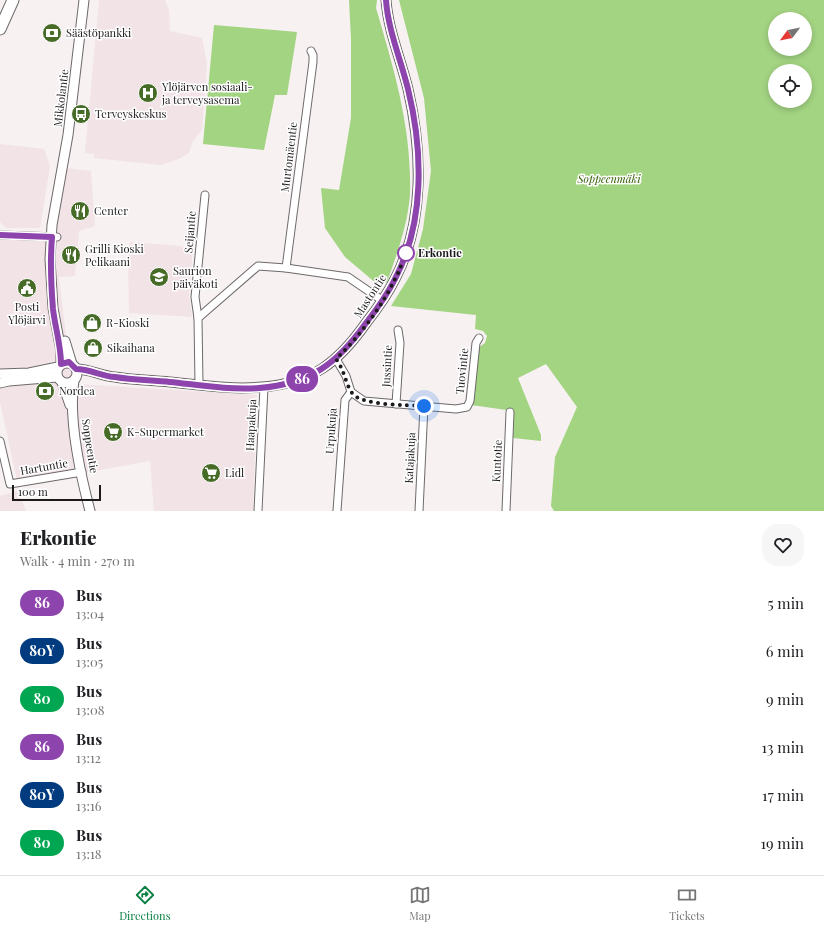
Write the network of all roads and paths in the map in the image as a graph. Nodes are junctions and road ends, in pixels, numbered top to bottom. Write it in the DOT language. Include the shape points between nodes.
graph roads {
  1 [pos="13,0"];
  2 [pos="84,0"];
  3 [pos="386,0"];
  4 [pos="0,29"];
  5 [pos="311,51"];
  6 [pos="205,195"];
  7 [pos="0,235"];
  8 [pos="54,237"];
  9 [pos="286,268"];
  10 [pos="383,301"];
  11 [pos="198,318"];
  12 [pos="398,330"];
  13 [pos="479,338"];
  14 [pos="336,359"];
  15 [pos="60,365"];
  16 [pos="75,372"];
  17 [pos="0,374"];
  18 [pos="60,379"];
  19 [pos="0,384"];
  20 [pos="199,385"];
  21 [pos="264,387"];
  22 [pos="351,392"];
  23 [pos="396,404"];
  24 [pos="424,406"];
  25 [pos="72,408"];
  26 [pos="510,412"];
  27 [pos="0,441"];
  28 [pos="82,472"];
  29 [pos="90,511"];
  30 [pos="258,511"];
  31 [pos="337,511"];
  32 [pos="419,511"];
  33 [pos="506,511"];
  1 -- 4 [label="highway"];
  2 -- 8 [label="main road, Mikkolantie" via="75,91"];
  3 -- 10 [label="main road, Mastontie" via="413,118 418,178 414,220 406,253 396,279"];
  5 -- 9 [label="street, Murtomäentie" via="313,62"];
  6 -- 11 [label="street, Seijantie" via="195,297"];
  7 -- 8 [label="street"];
  8 -- 15 [label="main road, Mikkolantie" via="50,259 53,308 61,351"];
  8 -- 16 [label="main road, Mikkolantie" via="59,308 67,350"];
  9 -- 10 [label="street" via="348,277"];
  9 -- 11 [label="street" via="262,265 254,268"];
  10 -- 14 [label="main road, Mastontie"];
  11 -- 20 [label="street"];
  12 -- 23 [label="street, Jussintie" via="400,343"];
  13 -- 24 [label="street, Tuovintie" via="476,343 470,401 467,407 456,409"];
  14 -- 21 [label="main road, Mastontie" via="306,378"];
  14 -- 22 [label="street" via="346,376"];
  15 -- 16 [label="main road" via="65,362"];
  15 -- 17 [label="main road" via="29,373"];
  15 -- 18 [label="main road, Mikkolantie"];
  16 -- 18 [label="main road" via="69,383"];
  16 -- 20 [label="main road, Mastontie"];
  16 -- 25 [label="main road, Soppeentie"];
  18 -- 19 [label="main road" via="8,381"];
  18 -- 25 [label="main road, Soppeentie"];
  20 -- 21 [label="main road, Mastontie"];
  21 -- 30 [label="street, Haapakuja"];
  22 -- 23 [label="street, Tuovintie" via="364,401"];
  22 -- 31 [label="street, Urpukuja" via="344,400"];
  23 -- 24 [label="street, Tuovintie"];
  24 -- 32 [label="street, Katajakuja"];
  25 -- 28 [label="main road, Soppeentie"];
  26 -- 33 [label="street, Kuntotie"];
  27 -- 28 [label="street, Hartuntie" via="10,484"];
  28 -- 29 [label="main road, Soppeentie"];
}
